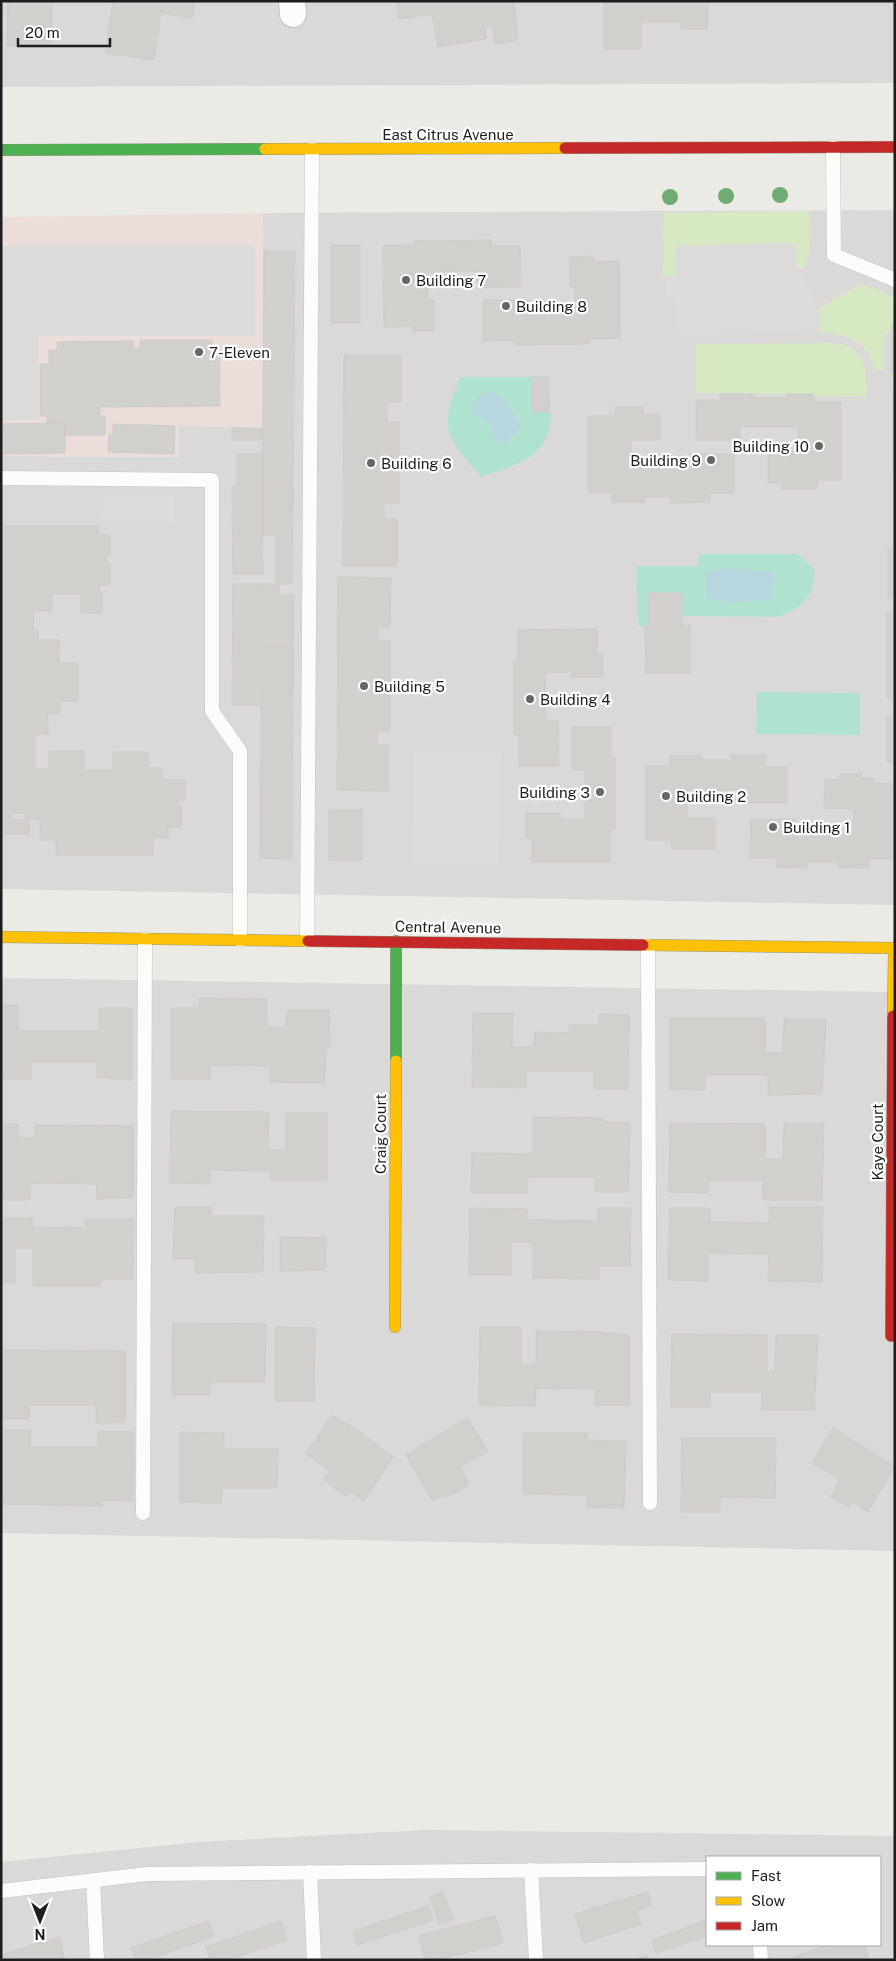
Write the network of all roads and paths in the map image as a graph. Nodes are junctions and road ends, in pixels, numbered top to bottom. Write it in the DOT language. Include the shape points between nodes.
graph roads {
  1 [pos="833,147"];
  2 [pos="895,147"];
  3 [pos="312,149"];
  4 [pos="1,150"];
  5 [pos="895,280"];
  6 [pos="1,478"];
  7 [pos="1,938"];
  8 [pos="145,939"];
  9 [pos="240,940"];
  10 [pos="307,940"];
  11 [pos="396,941"];
  12 [pos="648,946"];
  13 [pos="894,948"];
  14 [pos="395,1327"];
  15 [pos="891,1336"];
  16 [pos="650,1503"];
  17 [pos="143,1512"];
  18 [pos="706,1869"];
  19 [pos="531,1870"];
  20 [pos="310,1872"];
  21 [pos="93,1880"];
  22 [pos="1,1891"];
  23 [pos="760,1946"];
  24 [pos="96,1960"];
  25 [pos="314,1960"];
  26 [pos="536,1960"];
  27 [pos="761,1960"];
  1 -- 2 [label="street, East Citrus Avenue"];
  1 -- 3 [label="street, East Citrus Avenue"];
  1 -- 5 [label="lane" via="834,254"];
  3 -- 4 [label="street, East Citrus Avenue"];
  3 -- 10 [label="lane"];
  6 -- 9 [label="lane" via="212,480 212,711 240,751"];
  7 -- 8 [label="street, Central Avenue"];
  8 -- 9 [label="street, Central Avenue"];
  8 -- 17 [label="lane"];
  9 -- 10 [label="street, Central Avenue"];
  10 -- 11 [label="street, Central Avenue"];
  11 -- 12 [label="street, Central Avenue"];
  11 -- 14 [label="street, Craig Court"];
  12 -- 13 [label="street, Central Avenue"];
  12 -- 16 [label="lane"];
  13 -- 15 [label="street, Kaye Court"];
  18 -- 19 [label="lane"];
  19 -- 20 [label="lane"];
  19 -- 26 [label="lane"];
  20 -- 21 [label="lane" via="147,1874"];
  20 -- 25 [label="lane"];
  21 -- 22 [label="lane"];
  21 -- 24 [label="lane"];
  23 -- 27 [label="lane"];
}
